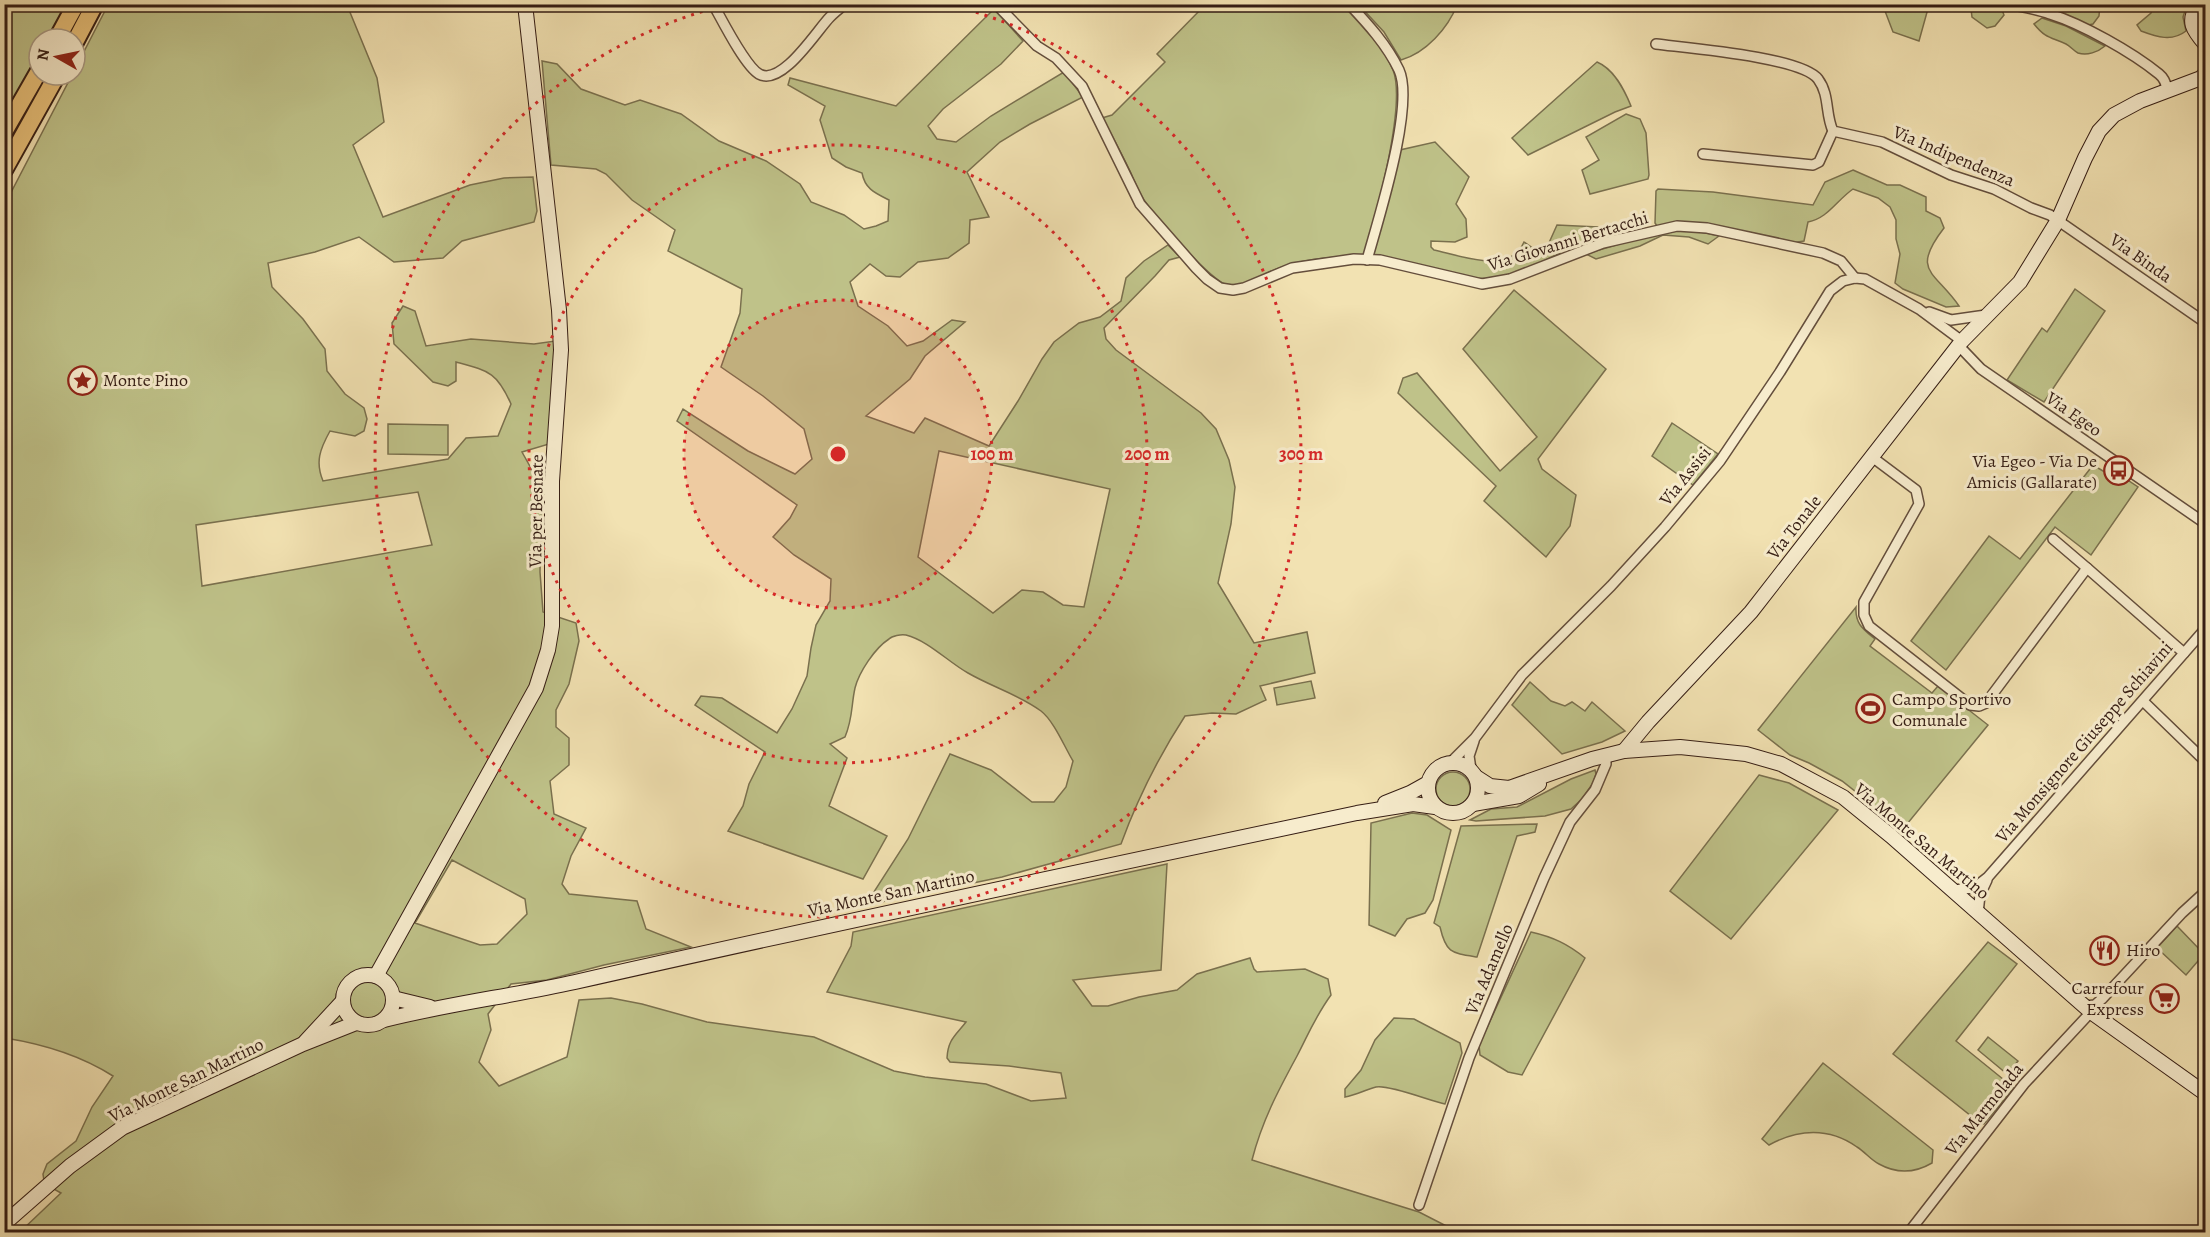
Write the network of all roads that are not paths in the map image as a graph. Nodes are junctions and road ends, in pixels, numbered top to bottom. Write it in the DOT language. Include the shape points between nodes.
graph roads {
  1 [pos="76,4"];
  2 [pos="95,4"];
  3 [pos="525,4"];
  4 [pos="713,4"];
  5 [pos="845,4"];
  6 [pos="996,4"];
  7 [pos="1348,4"];
  8 [pos="2009,4"];
  9 [pos="2199,4"];
  10 [pos="2029,7"];
  11 [pos="64,27"];
  12 [pos="83,27"];
  13 [pos="1656,44"];
  14 [pos="2205,45"];
  15 [pos="2205,73"];
  16 [pos="2190,83"];
  17 [pos="2205,86"];
  18 [pos="30,87"];
  19 [pos="50,87"];
  20 [pos="2167,89"];
  21 [pos="1833,131"];
  22 [pos="4,132"];
  23 [pos="1703,154"];
  24 [pos="4,170"];
  25 [pos="2058,220"];
  26 [pos="1367,260"];
  27 [pos="1855,278"];
  28 [pos="1919,309"];
  29 [pos="1986,315"];
  30 [pos="2205,322"];
  31 [pos="1960,344"];
  32 [pos="1872,457"];
  33 [pos="2205,524"];
  34 [pos="2053,539"];
  35 [pos="2087,568"];
  36 [pos="2205,628"];
  37 [pos="2184,653"];
  38 [pos="2143,701"];
  39 [pos="1648,722"];
  40 [pos="1475,738"];
  41 [pos="1652,748"];
  42 [pos="1624,751"];
  43 [pos="1606,756"];
  44 [pos="2205,762"];
  45 [pos="1450,763"];
  46 [pos="1565,769"];
  47 [pos="1474,773"];
  48 [pos="1428,783"];
  49 [pos="1473,804"];
  50 [pos="1435,807"];
  51 [pos="1357,813"];
  52 [pos="1988,878"];
  53 [pos="1953,891"];
  54 [pos="2205,891"];
  55 [pos="1978,913"];
  56 [pos="376,976"];
  57 [pos="393,998"];
  58 [pos="2103,998"];
  59 [pos="342,1002"];
  60 [pos="432,1008"];
  61 [pos="2092,1012"];
  62 [pos="384,1020"];
  63 [pos="356,1023"];
  64 [pos="303,1044"];
  65 [pos="2205,1094"];
  66 [pos="1419,1205"];
  67 [pos="4,1224"];
  68 [pos="1909,1233"];
  1 -- 11 [label="highway"];
  2 -- 12 [label="highway"];
  3 -- 56 [label="street, Via per Besnate" via="560,310 552,482 552,626 536,688"];
  4 -- 5 [label="street" via="749,65 768,76 790,64"];
  6 -- 26 [label="street, Via Giovanni Bertacchi" via="1082,86 1140,204 1207,279 1220,288 1244,288 1292,268"];
  7 -- 26 [label="street" via="1379,38 1400,72 1403,99 1396,149"];
  8 -- 10 [label="street"];
  9 -- 14 [label="street" via="2192,14 2192,24"];
  10 -- 20 [label="street" via="2083,28 2122,50 2160,75"];
  13 -- 21 [label="street" via="1803,68 1816,76 1823,87"];
  15 -- 16 [label="street, Via Tonale"];
  16 -- 17 [label="street"];
  16 -- 20 [label="street, Via Tonale"];
  18 -- 22 [label="highway"];
  19 -- 24 [label="highway"];
  20 -- 25 [label="street, Via Tonale" via="2114,116 2099,131"];
  21 -- 23 [label="street" via="1819,162 1813,165"];
  21 -- 25 [label="street, Via Indipendenza" via="1882,142"];
  25 -- 29 [label="street, Via Tonale" via="2020,282"];
  25 -- 30 [label="street, Via Binda"];
  26 -- 27 [label="street, Via Giovanni Bertacchi" via="1482,284 1510,279 1603,243 1677,226 1707,228 1822,253 1841,261"];
  27 -- 28 [label="street" via="1874,283"];
  27 -- 40 [label="street, Via Assisi" via="1830,291 1713,469 1611,586 1522,675"];
  28 -- 29 [label="street" via="1952,320"];
  28 -- 31 [label="street"];
  29 -- 31 [label="street, Via Tonale"];
  31 -- 32 [label="street, Via Tonale"];
  31 -- 33 [label="street, Via Egeo" via="1981,369"];
  32 -- 35 [label="street" via="1916,490 1919,504 1864,602 1864,615 1869,626 1970,705 1986,704"];
  32 -- 39 [label="street, Via Tonale" via="1751,612"];
  34 -- 35 [label="street"];
  35 -- 37 [label="street"];
  36 -- 37 [label="street, Via Monsignore Giuseppe Schiavini"];
  37 -- 38 [label="street, Via Monsignore Giuseppe Schiavini"];
  38 -- 44 [label="street"];
  38 -- 52 [label="street, Via Monsignore Giuseppe Schiavini"];
  39 -- 41 [label="street" via="1648,742"];
  39 -- 42 [label="street, Via Tonale"];
  40 -- 45 [label="street, Via Assisi"];
  40 -- 47 [label="street, Via Assisi" via="1469,756"];
  41 -- 42 [label="street, Via Monte San Martino"];
  41 -- 53 [label="street, Via Monte San Martino" via="1725,750 1796,771 1843,797"];
  42 -- 43 [label="street, Via Monte San Martino"];
  43 -- 46 [label="street, Via Monte San Martino"];
  43 -- 66 [label="street, Via Adamello" via="1595,790 1570,822 1544,878 1469,1058"];
  45 -- 47 [label="street, Via Monte San Martino" via="1460,763"];
  45 -- 48 [label="street, Via Monte San Martino" via="1436,769"];
  46 -- 47 [label="street, Via Monte San Martino" via="1509,788 1490,786"];
  46 -- 49 [label="street, Via Monte San Martino" via="1519,796"];
  47 -- 49 [label="street" via="1479,791"];
  48 -- 50 [label="street"];
  48 -- 51 [label="street, Via Monte San Martino"];
  49 -- 50 [label="street, Via Monte San Martino" via="1455,814"];
  50 -- 51 [label="street, Via Monte San Martino" via="1413,804"];
  51 -- 60 [label="street, Via Monte San Martino" via="858,918 549,988"];
  52 -- 53 [label="street, Via Monsignore Giuseppe Schiavini" via="1974,888"];
  52 -- 55 [label="street, Via Monsignore Giuseppe Schiavini" via="1980,895"];
  53 -- 55 [label="street, Via Monte San Martino"];
  54 -- 58 [label="street"];
  55 -- 61 [label="street, Via Monte San Martino"];
  56 -- 57 [label="street" via="390,988"];
  56 -- 59 [label="street, Via Monte San Martino" via="352,980"];
  57 -- 60 [label="street, Via Monte San Martino"];
  57 -- 62 [label="street"];
  58 -- 61 [label="street"];
  58 -- 61 [label="street"];
  59 -- 63 [label="street" via="346,1014"];
  59 -- 64 [label="street, Via Monte San Martino"];
  60 -- 62 [label="street, Via Monte San Martino"];
  61 -- 65 [label="street, Via Monte San Martino"];
  61 -- 68 [label="street, Via Marmolada" via="2024,1084"];
  62 -- 63 [label="street, Via Monte San Martino" via="375,1025"];
  63 -- 64 [label="street, Via Monte San Martino"];
  64 -- 67 [label="street, Via Monte San Martino" via="122,1128 70,1166"];
}
